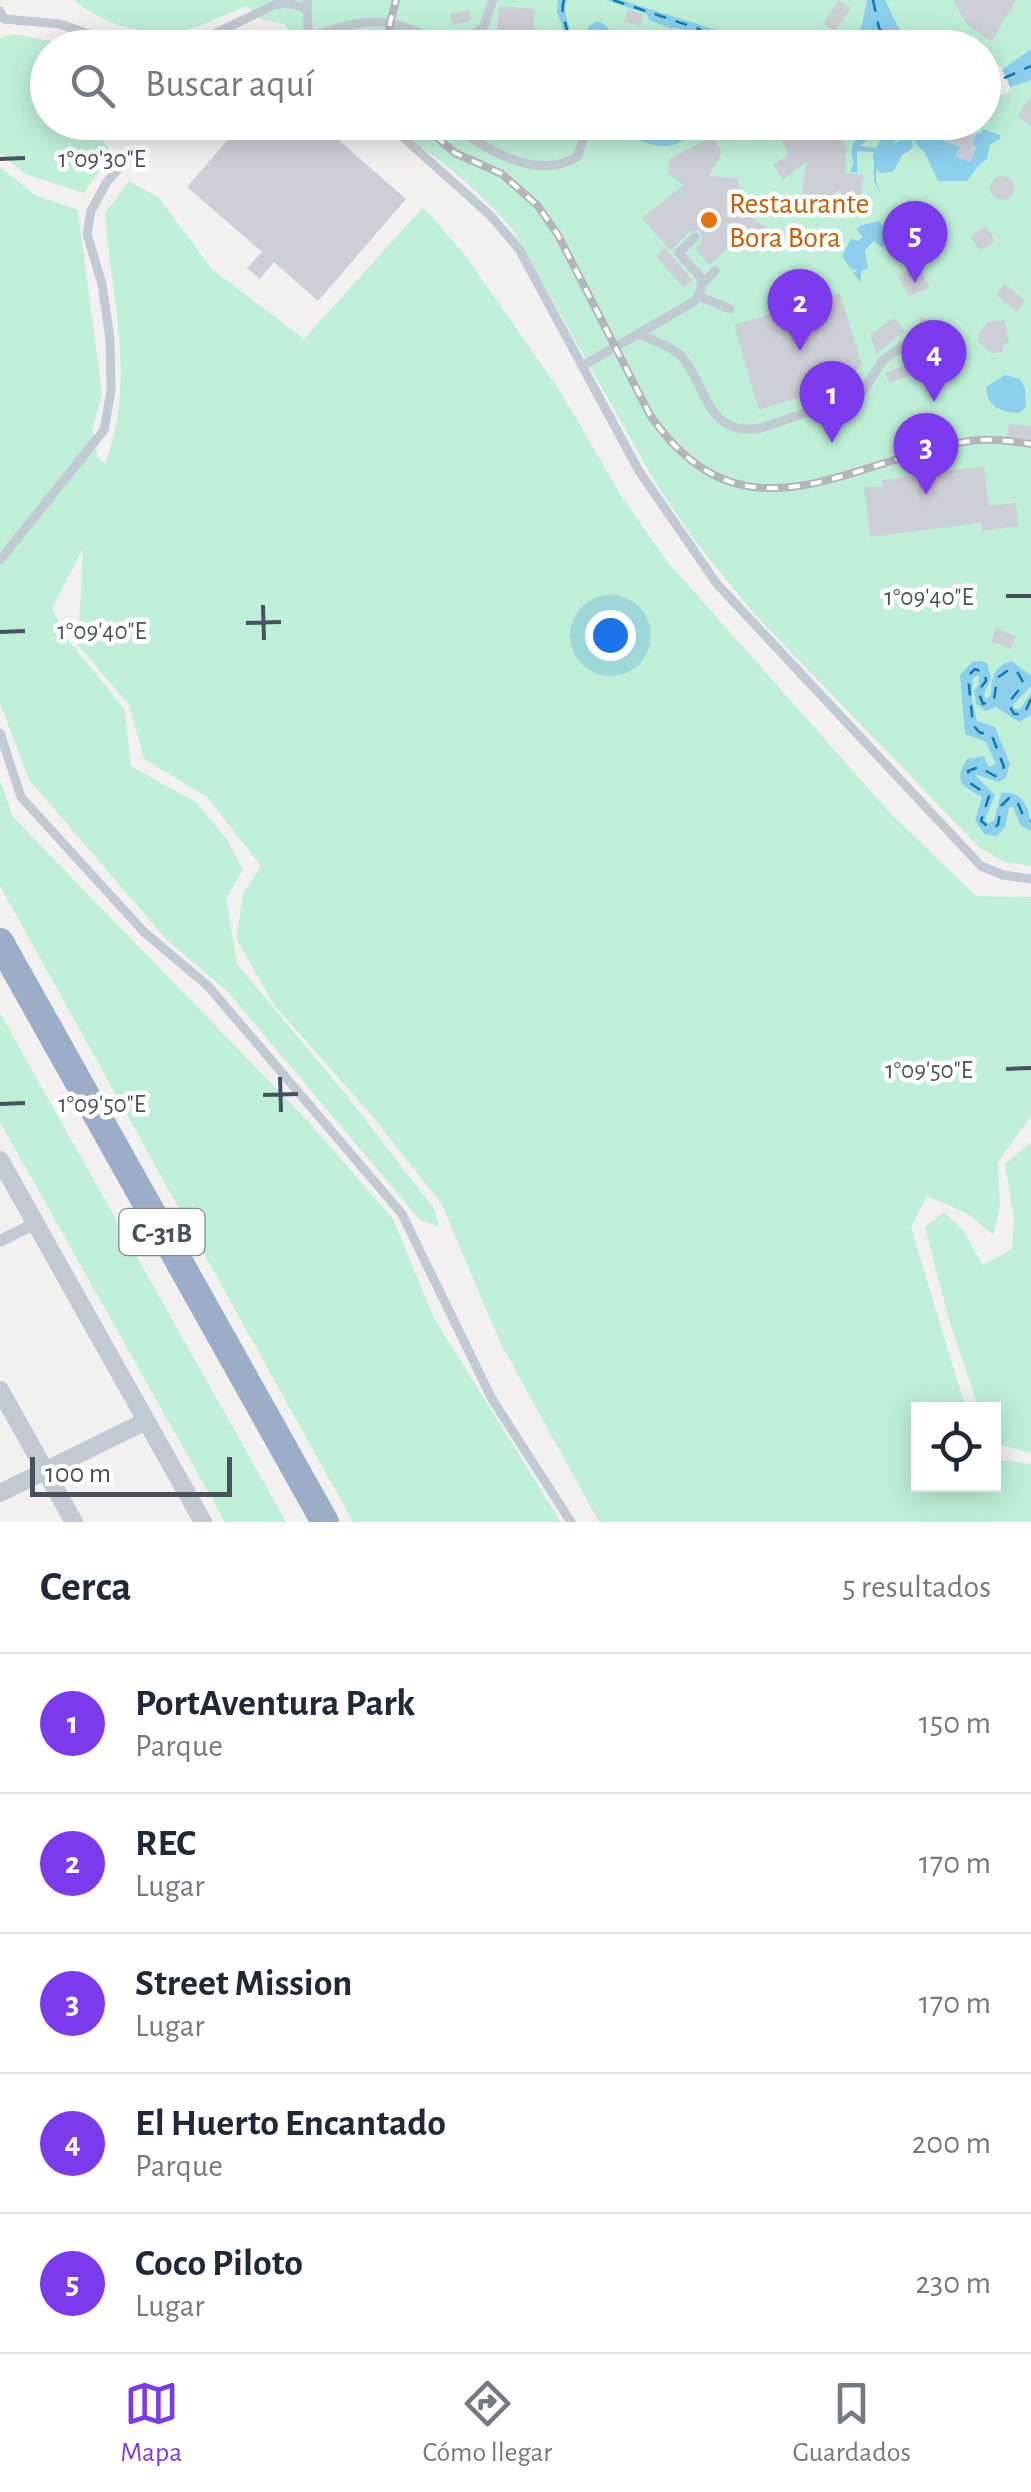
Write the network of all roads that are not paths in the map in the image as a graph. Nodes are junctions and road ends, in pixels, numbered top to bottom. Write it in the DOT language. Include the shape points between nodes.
graph roads {
  1 [pos="493,0"];
  2 [pos="307,4"];
  3 [pos="1,17"];
  4 [pos="77,30"];
  5 [pos="223,30"];
  6 [pos="310,30"];
  7 [pos="346,30"];
  8 [pos="402,30"];
  9 [pos="479,30"];
  10 [pos="406,140"];
  11 [pos="475,140"];
  12 [pos="583,140"];
  13 [pos="119,168"];
  14 [pos="695,237"];
  15 [pos="715,271"];
  16 [pos="702,284"];
  17 [pos="699,296"];
  18 [pos="730,309"];
  19 [pos="640,334"];
  20 [pos="913,362"];
  21 [pos="584,365"];
  22 [pos="0,560"];
  23 [pos="0,733"];
  24 [pos="1031,879"];
  25 [pos="0,942"];
  26 [pos="0,980"];
  27 [pos="0,1160"];
  28 [pos="36,1224"];
  29 [pos="0,1241"];
  30 [pos="0,1390"];
  31 [pos="146,1420"];
  32 [pos="45,1470"];
  33 [pos="0,1493"];
  34 [pos="74,1522"];
  35 [pos="203,1522"];
  36 [pos="302,1522"];
  37 [pos="324,1522"];
  38 [pos="571,1522"];
  1 -- 9 [label="lane"];
  2 -- 5 [label="lane" via="274,6"];
  2 -- 6 [label="lane"];
  3 -- 4 [label="lane"];
  7 -- 8 [label="lane" via="368,22"];
  10 -- 21 [label="lane" via="506,232"];
  11 -- 12 [label="lane" via="520,161 549,164 578,156"];
  13 -- 22 [label="lane" via="91,210 88,234 110,339 104,430"];
  14 -- 16 [label="lane" via="679,253"];
  15 -- 16 [label="lane"];
  16 -- 17 [label="lane"];
  17 -- 18 [label="lane"];
  17 -- 19 [label="lane"];
  19 -- 20 [label="lane" via="680,354 715,414 746,430 861,394 883,360 904,346"];
  19 -- 21 [label="lane"];
  21 -- 24 [label="lane" via="639,471 717,584 981,866"];
  23 -- 38 [label="lane" via="21,797 144,932 208,986 402,1214 492,1398"];
  25 -- 37 [label="highway, C-31B"];
  26 -- 36 [label="highway, C-31B"];
  27 -- 28 [label="street"];
  28 -- 29 [label="street"];
  28 -- 31 [label="street"];
  30 -- 32 [label="street"];
  31 -- 32 [label="street"];
  31 -- 35 [label="street"];
  32 -- 33 [label="street"];
  32 -- 34 [label="street"];
}
